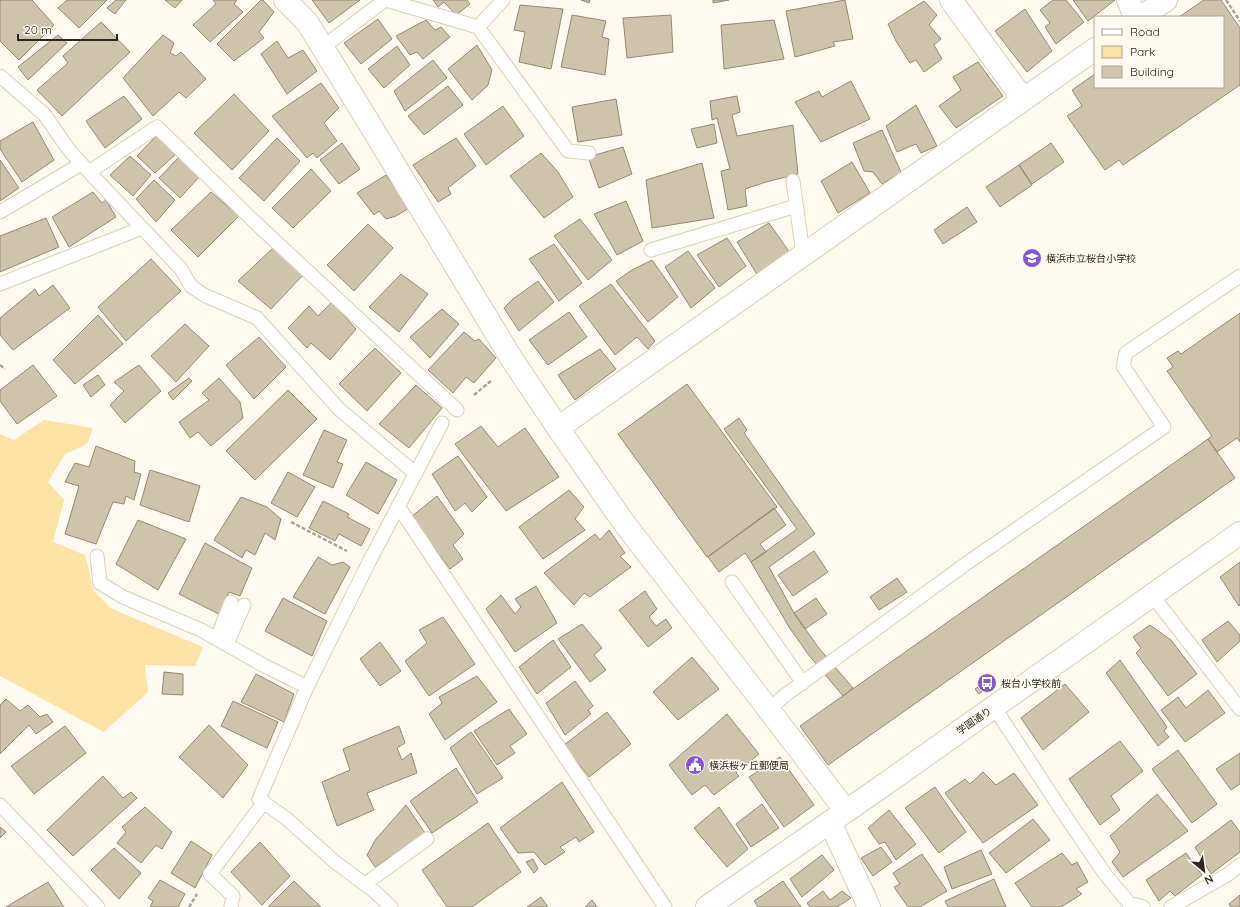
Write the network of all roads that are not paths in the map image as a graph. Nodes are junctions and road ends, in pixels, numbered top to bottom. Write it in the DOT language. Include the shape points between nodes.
graph roads {
  1 [pos="285,0"];
  2 [pos="385,0"];
  3 [pos="503,0"];
  4 [pos="951,0"];
  5 [pos="1128,0"];
  6 [pos="1166,0"];
  7 [pos="1135,16"];
  8 [pos="1142,16"];
  9 [pos="478,27"];
  10 [pos="323,47"];
  11 [pos="1094,50"];
  12 [pos="0,76"];
  13 [pos="1023,99"];
  14 [pos="589,153"];
  15 [pos="85,168"];
  16 [pos="793,181"];
  17 [pos="796,206"];
  18 [pos="0,212"];
  19 [pos="142,228"];
  20 [pos="651,250"];
  21 [pos="803,254"];
  22 [pos="1240,276"];
  23 [pos="0,284"];
  24 [pos="457,410"];
  25 [pos="442,423"];
  26 [pos="558,428"];
  27 [pos="416,474"];
  28 [pos="398,506"];
  29 [pos="1240,533"];
  30 [pos="97,556"];
  31 [pos="732,582"];
  32 [pos="1152,595"];
  33 [pos="237,604"];
  34 [pos="222,641"];
  35 [pos="803,683"];
  36 [pos="307,687"];
  37 [pos="994,707"];
  38 [pos="1240,709"];
  39 [pos="769,710"];
  40 [pos="264,802"];
  41 [pos="0,805"];
  42 [pos="838,816"];
  43 [pos="427,839"];
  44 [pos="1240,865"];
  45 [pos="365,884"];
  46 [pos="98,907"];
  47 [pos="231,907"];
  48 [pos="391,907"];
  49 [pos="665,907"];
  50 [pos="707,907"];
  51 [pos="869,907"];
  52 [pos="1143,907"];
  53 [pos="1171,907"];
  1 -- 10 [label="street" via="307,22"];
  2 -- 9 [label="lane"];
  2 -- 10 [label="lane"];
  3 -- 9 [label="lane"];
  4 -- 13 [label="street"];
  5 -- 7 [label="street"];
  6 -- 8 [label="street"];
  9 -- 14 [label="lane" via="568,151"];
  10 -- 26 [label="street" via="513,361"];
  11 -- 13 [label="street"];
  12 -- 15 [label="lane" via="44,114 68,150"];
  13 -- 21 [label="street"];
  15 -- 18 [label="lane"];
  15 -- 19 [label="lane"];
  15 -- 24 [label="lane" via="157,127 271,238"];
  16 -- 17 [label="lane"];
  17 -- 20 [label="lane"];
  17 -- 21 [label="lane"];
  19 -- 23 [label="lane"];
  19 -- 27 [label="lane" via="181,269 191,286 204,295 257,318 339,409"];
  21 -- 26 [label="street"];
  22 -- 35 [label="lane" via="1126,353 1123,366 1164,427 967,563"];
  25 -- 27 [label="lane"];
  26 -- 39 [label="street" via="624,523"];
  27 -- 28 [label="lane"];
  28 -- 36 [label="lane"];
  28 -- 49 [label="lane"];
  29 -- 32 [label="street, 学園通り"];
  30 -- 34 [label="lane" via="100,583 123,597"];
  31 -- 35 [label="lane"];
  32 -- 37 [label="street, 学園通り"];
  32 -- 38 [label="lane"];
  33 -- 34 [label="lane"];
  34 -- 36 [label="lane"];
  35 -- 39 [label="lane"];
  36 -- 40 [label="lane" via="259,799"];
  37 -- 42 [label="street, 学園通り"];
  37 -- 52 [label="lane" via="1105,874 1129,903"];
  39 -- 42 [label="street"];
  40 -- 45 [label="lane"];
  40 -- 47 [label="lane" via="210,874 233,896"];
  41 -- 46 [label="lane"];
  42 -- 50 [label="street, 学園通り"];
  42 -- 51 [label="street"];
  43 -- 45 [label="lane"];
  44 -- 53 [label="lane"];
  45 -- 48 [label="lane"];
}
